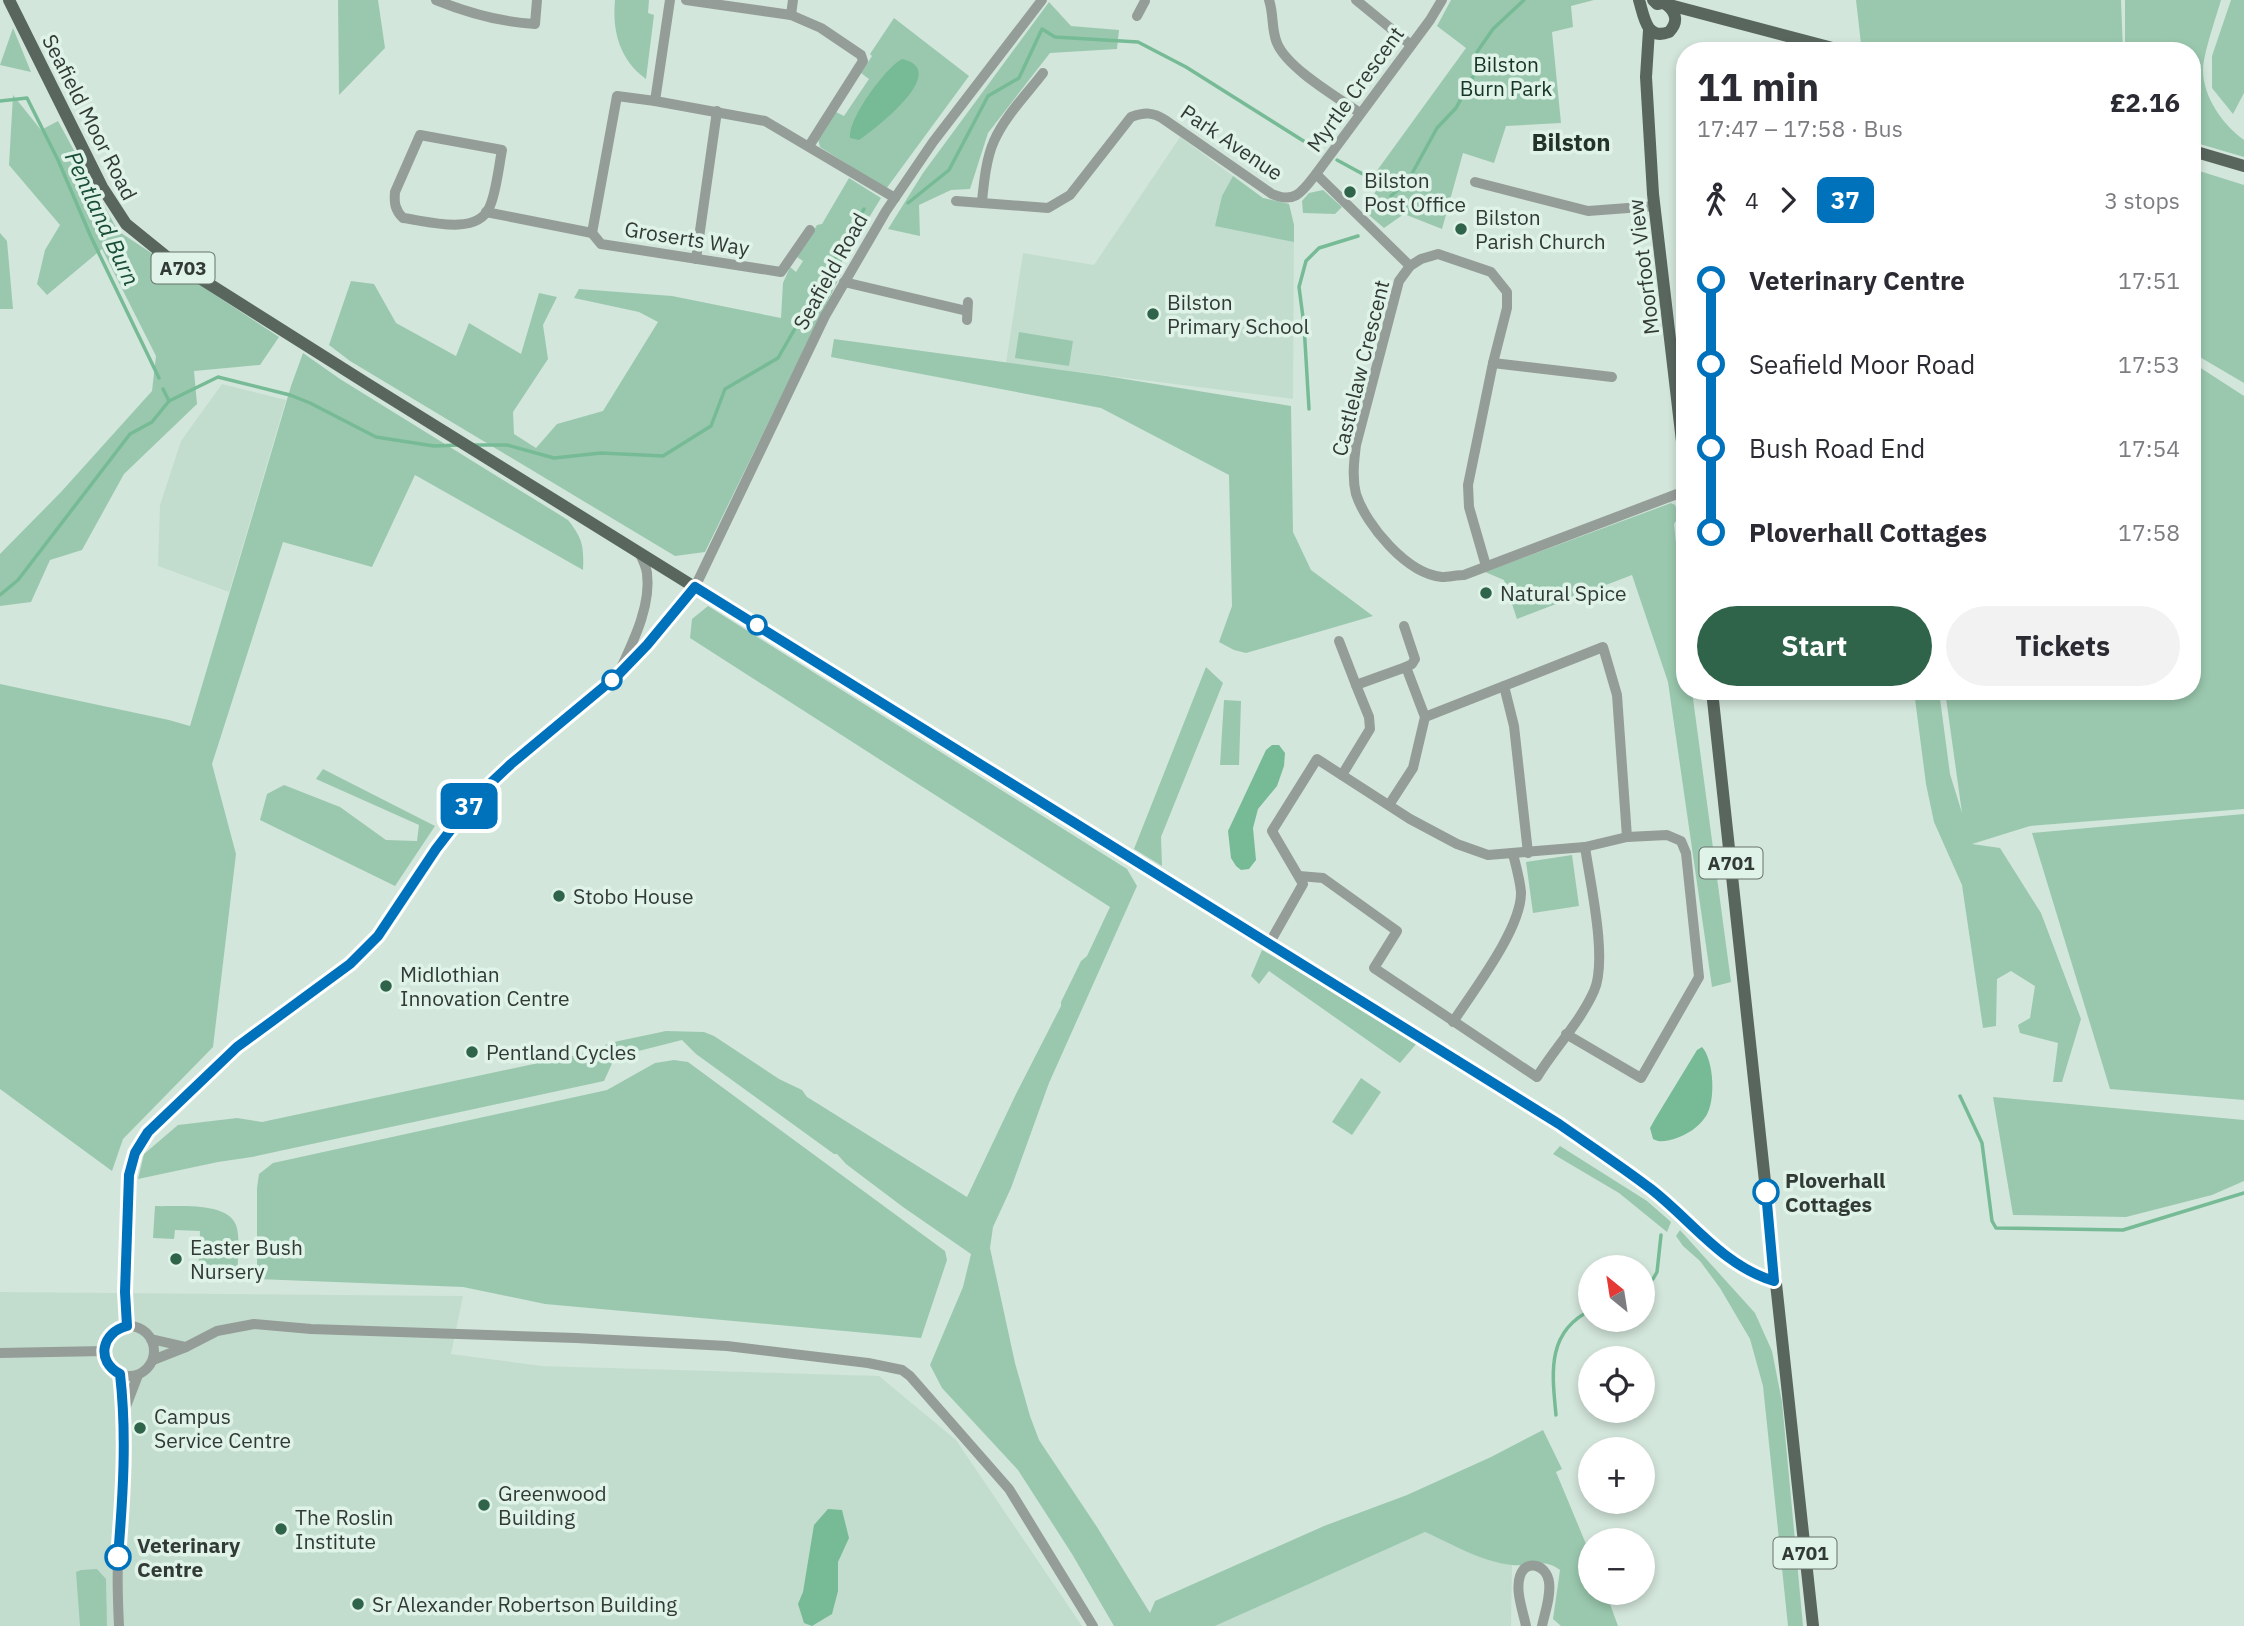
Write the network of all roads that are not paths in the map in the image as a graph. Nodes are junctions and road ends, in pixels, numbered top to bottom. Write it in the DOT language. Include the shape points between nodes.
graph roads {
  1 [pos="9,0"];
  2 [pos="436,0"];
  3 [pos="471,0"];
  4 [pos="537,0"];
  5 [pos="670,0"];
  6 [pos="686,0"];
  7 [pos="793,0"];
  8 [pos="1042,0"];
  9 [pos="1145,0"];
  10 [pos="1269,0"];
  11 [pos="1356,0"];
  12 [pos="1442,0"];
  13 [pos="1639,0"];
  14 [pos="1659,3"];
  15 [pos="466,12"];
  16 [pos="791,15"];
  17 [pos="1706,15"];
  18 [pos="1137,16"];
  19 [pos="1675,23"];
  20 [pos="1647,25"];
  21 [pos="1664,34"];
  22 [pos="1810,42"];
  23 [pos="1411,45"];
  24 [pos="1648,63"];
  25 [pos="1044,73"];
  26 [pos="655,101"];
  27 [pos="717,111"];
  28 [pos="1360,113"];
  29 [pos="808,146"];
  30 [pos="2201,153"];
  31 [pos="2244,166"];
  32 [pos="1316,174"];
  33 [pos="1475,182"];
  34 [pos="1294,197"];
  35 [pos="895,198"];
  36 [pos="956,201"];
  37 [pos="982,201"];
  38 [pos="1655,206"];
  39 [pos="486,212"];
  40 [pos="810,230"];
  41 [pos="592,233"];
  42 [pos="696,259"];
  43 [pos="1410,266"];
  44 [pos="844,282"];
  45 [pos="968,311"];
  46 [pos="1493,363"];
  47 [pos="1612,377"];
  48 [pos="1676,389"];
  49 [pos="1676,494"];
  50 [pos="639,552"];
  51 [pos="1486,566"];
  52 [pos="695,587"];
  53 [pos="1404,626"];
  54 [pos="1339,641"];
  55 [pos="1406,667"];
  56 [pos="618,675"];
  57 [pos="1356,685"];
  58 [pos="1504,687"];
  59 [pos="1713,700"];
  60 [pos="1425,717"];
  61 [pos="1342,775"];
  62 [pos="1389,805"];
  63 [pos="1627,837"];
  64 [pos="1585,846"];
  65 [pos="1528,853"];
  66 [pos="1513,854"];
  67 [pos="1299,876"];
  68 [pos="1269,944"];
  69 [pos="1453,1022"];
  70 [pos="1566,1034"];
  71 [pos="1774,1281"];
  72 [pos="127,1326"];
  73 [pos="151,1339"];
  74 [pos="186,1347"];
  75 [pos="104,1351"];
  76 [pos="0,1353"];
  77 [pos="153,1360"];
  78 [pos="120,1374"];
  79 [pos="138,1375"];
  80 [pos="124,1411"];
  81 [pos="119,1626"];
  82 [pos="1093,1626"];
  83 [pos="1526,1626"];
  84 [pos="1542,1626"];
  85 [pos="1813,1626"];
  1 -- 50 [label="main road, Seafield Moor Road / A703" via="125,224 168,258"];
  2 -- 15 [label="street"];
  3 -- 15 [label="street"];
  4 -- 15 [label="street" via="535,24"];
  5 -- 26 [label="street"];
  6 -- 16 [label="street"];
  7 -- 16 [label="street"];
  8 -- 35 [label="street, Seafield Road"];
  9 -- 18 [label="street"];
  10 -- 28 [label="street" via="1272,30 1290,63"];
  11 -- 23 [label="street"];
  12 -- 23 [label="street, Myrtle Crescent"];
  13 -- 20 [label="main road, Moorfoot View"];
  14 -- 17 [label="main road"];
  14 -- 19 [label="main road" via="1673,10"];
  14 -- 20 [label="main road" via="1646,12"];
  16 -- 29 [label="street" via="821,28 863,57"];
  17 -- 19 [label="main road"];
  17 -- 22 [label="main road"];
  19 -- 21 [label="main road"];
  20 -- 21 [label="main road" via="1653,33"];
  20 -- 24 [label="main road, Moorfoot View"];
  21 -- 24 [label="main road, Moorfoot View"];
  23 -- 28 [label="street, Myrtle Crescent"];
  24 -- 38 [label="main road, Moorfoot View"];
  25 -- 37 [label="street" via="993,143"];
  26 -- 27 [label="street"];
  26 -- 41 [label="street" via="617,96"];
  27 -- 29 [label="street" via="765,121"];
  27 -- 42 [label="street"];
  28 -- 32 [label="street, Myrtle Crescent"];
  29 -- 35 [label="street"];
  30 -- 31 [label="main road"];
  32 -- 34 [label="street, Myrtle Crescent"];
  32 -- 43 [label="street"];
  33 -- 38 [label="street" via="1588,211"];
  34 -- 37 [label="street, Park Avenue" via="1272,194 1166,120 1143,113 1131,117 1070,195 1048,208"];
  35 -- 44 [label="street, Seafield Road"];
  36 -- 37 [label="street, Park Avenue"];
  38 -- 48 [label="main road, Moorfoot View"];
  39 -- 39 [label="street" via="502,150 419,135 395,192 395,206 403,218 463,225"];
  39 -- 41 [label="street, Groserts Way"];
  40 -- 42 [label="street, Groserts Way" via="781,272"];
  41 -- 42 [label="street, Groserts Way" via="601,244"];
  43 -- 46 [label="street, Castlelaw Crescent" via="1438,254 1491,272 1500,281 1507,292 1507,308"];
  43 -- 51 [label="street, Castlelaw Crescent" via="1399,281 1356,445 1356,492 1365,516 1379,533 1400,556 1425,572 1442,577 1464,575"];
  44 -- 45 [label="street"];
  44 -- 52 [label="street, Seafield Road"];
  46 -- 47 [label="street"];
  46 -- 51 [label="street, Castlelaw Crescent" via="1468,485 1469,507"];
  49 -- 51 [label="street, Castlelaw Crescent"];
  50 -- 52 [label="main road, Seafield Moor Road / A703"];
  50 -- 56 [label="street" via="647,572 645,603"];
  52 -- 56 [label="street, Seafield Road"];
  52 -- 68 [label="main road, Seafield Moor Road / A703"];
  53 -- 55 [label="street" via="1415,659"];
  54 -- 57 [label="street"];
  55 -- 57 [label="street"];
  55 -- 60 [label="street"];
  56 -- 72 [label="street, Seafield Road" via="476,797 378,936 350,964 237,1047 148,1132 129,1175"];
  57 -- 61 [label="street" via="1370,729"];
  58 -- 60 [label="street"];
  58 -- 63 [label="street" via="1603,647 1618,695"];
  58 -- 65 [label="street" via="1514,726"];
  59 -- 71 [label="main road, A701"];
  60 -- 62 [label="street" via="1413,768"];
  61 -- 62 [label="street"];
  61 -- 67 [label="street" via="1317,760 1272,831"];
  62 -- 66 [label="street" via="1457,844 1488,855"];
  63 -- 64 [label="street"];
  63 -- 70 [label="street" via="1667,835 1681,841 1699,977 1641,1078"];
  64 -- 65 [label="street"];
  64 -- 70 [label="street" via="1599,974 1594,991"];
  65 -- 66 [label="street"];
  66 -- 69 [label="street" via="1521,893 1516,918"];
  67 -- 68 [label="street" via="1303,884"];
  67 -- 69 [label="street" via="1323,878 1398,931 1374,968"];
  68 -- 71 [label="main road, Seafield Moor Road / A703" via="1559,1124 1652,1190 1735,1264"];
  69 -- 70 [label="street" via="1537,1077"];
  71 -- 85 [label="main road, A701"];
  72 -- 73 [label="street" via="144,1330"];
  72 -- 75 [label="street" via="108,1336"];
  73 -- 74 [label="street"];
  73 -- 77 [label="street"];
  74 -- 77 [label="street"];
  74 -- 82 [label="street" via="217,1331 254,1324 727,1346 902,1370 1009,1489"];
  75 -- 76 [label="street"];
  75 -- 78 [label="street" via="109,1366"];
  77 -- 79 [label="street"];
  78 -- 79 [label="street"];
  78 -- 80 [label="street"];
  79 -- 80 [label="street"];
  80 -- 81 [label="street"];
  83 -- 84 [label="street" via="1518,1591 1520,1575 1534,1565 1546,1572 1549,1581"];
}
